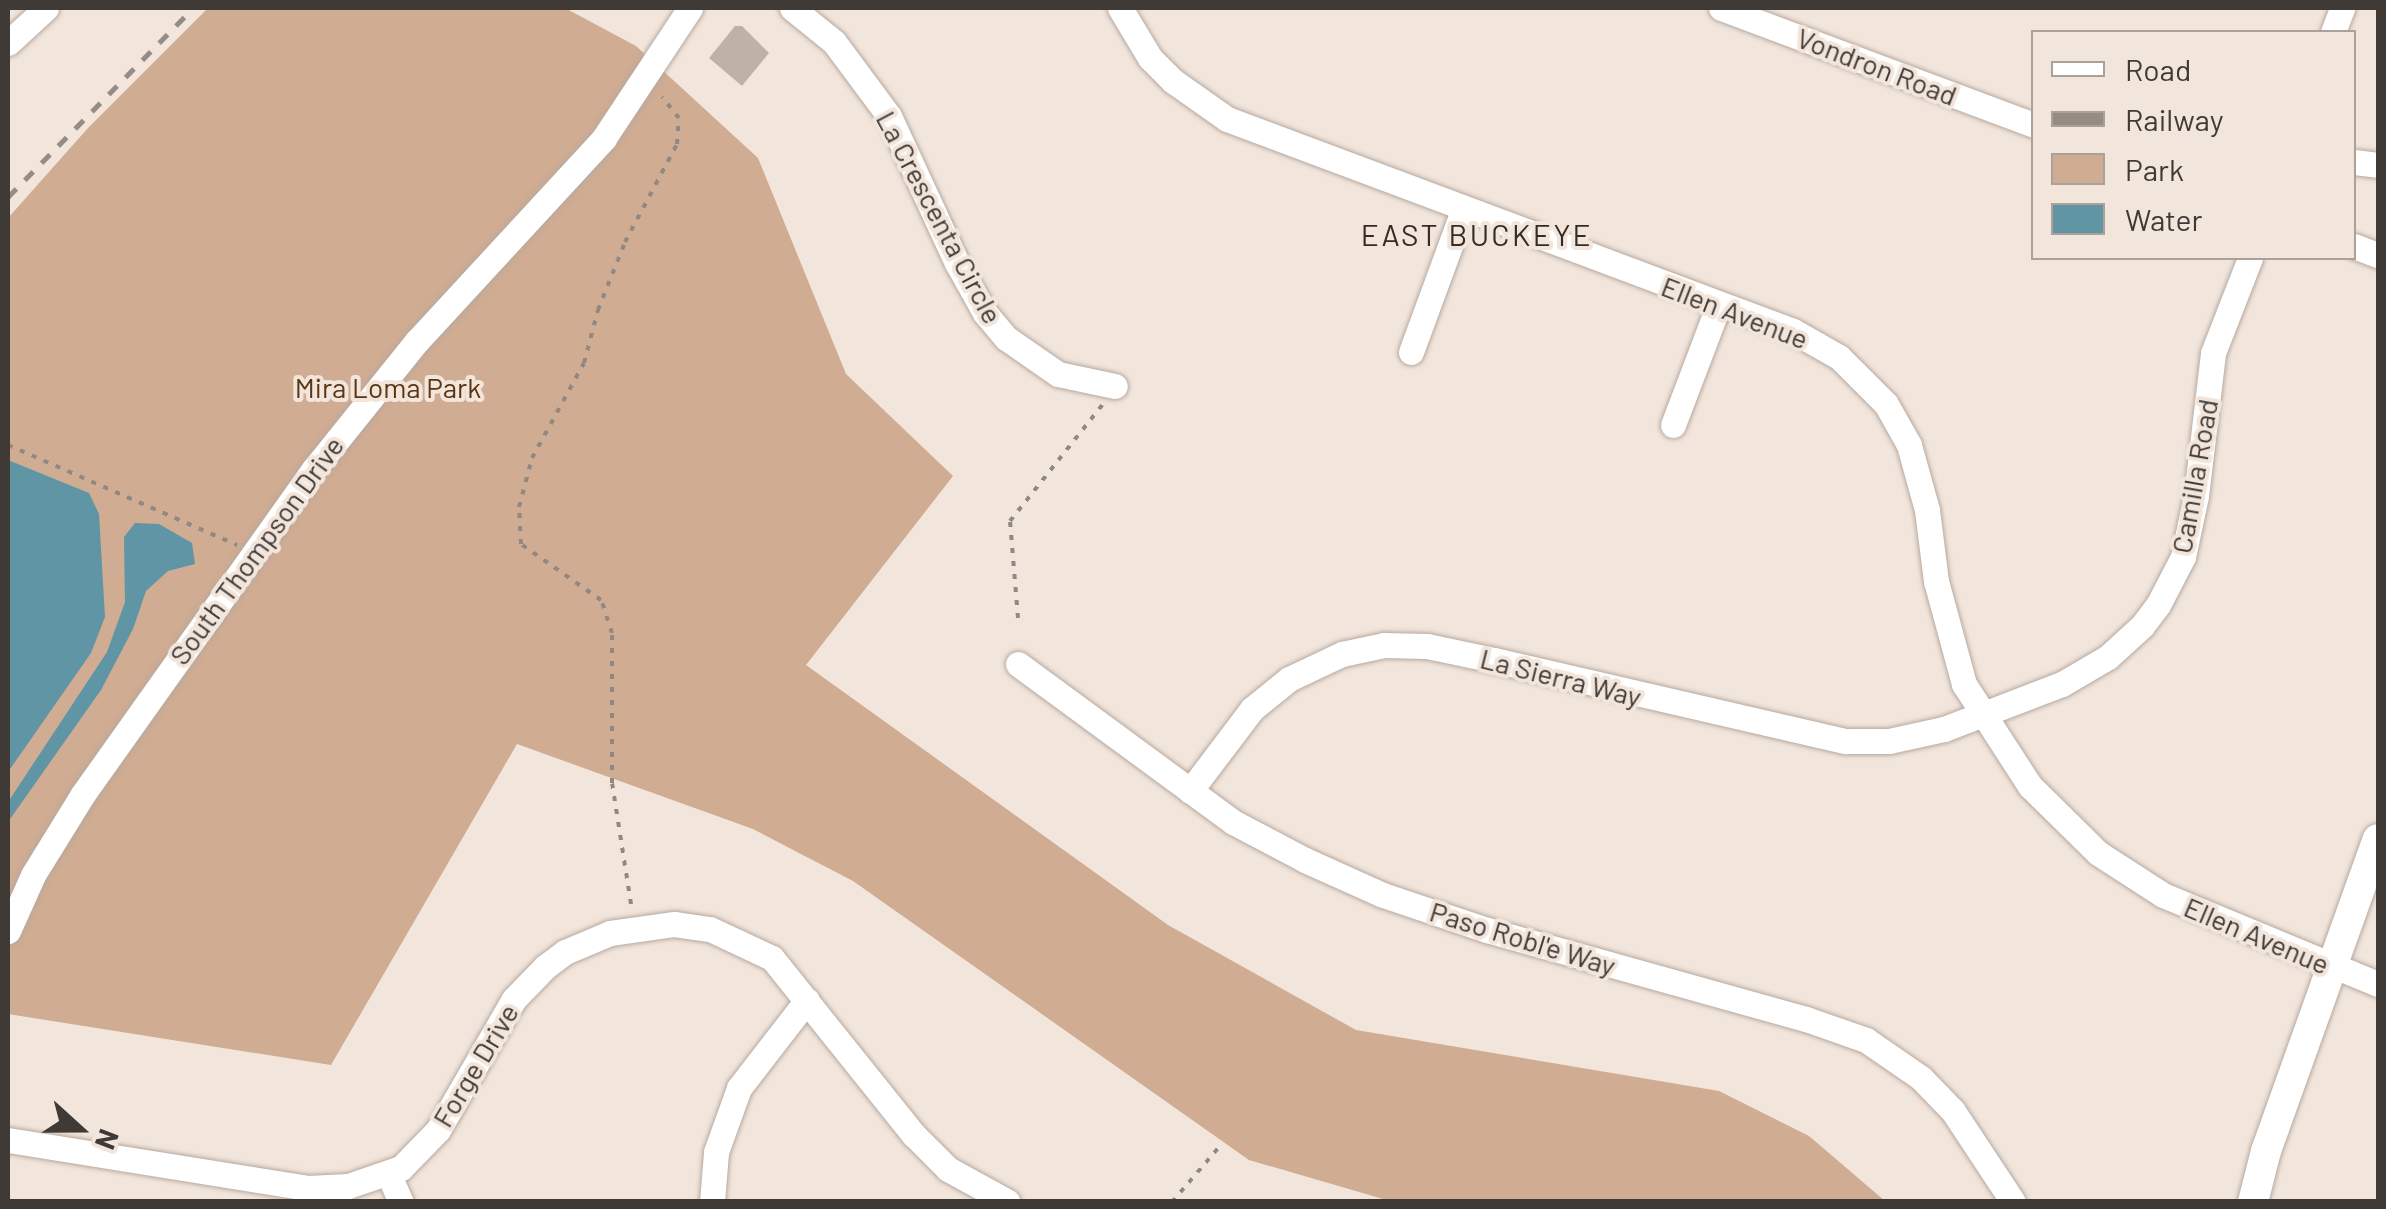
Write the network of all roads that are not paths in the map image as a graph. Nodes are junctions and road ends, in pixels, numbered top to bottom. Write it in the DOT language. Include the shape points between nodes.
graph roads {
  1 [pos="46,8"];
  2 [pos="690,8"];
  3 [pos="792,8"];
  4 [pos="1120,8"];
  5 [pos="1721,8"];
  6 [pos="8,42"];
  7 [pos="2031,125"];
  8 [pos="1464,208"];
  9 [pos="2249,260"];
  10 [pos="1719,304"];
  11 [pos="1411,352"];
  12 [pos="1115,386"];
  13 [pos="1673,426"];
  14 [pos="1018,664"];
  15 [pos="1984,718"];
  16 [pos="1190,791"];
  17 [pos="2378,839"];
  18 [pos="8,932"];
  19 [pos="2332,967"];
  20 [pos="2378,984"];
  21 [pos="808,1000"];
  22 [pos="8,1140"];
  23 [pos="2266,1150"];
  24 [pos="388,1173"];
  25 [pos="401,1202"];
  26 [pos="712,1202"];
  27 [pos="1008,1202"];
  28 [pos="2013,1202"];
  29 [pos="2241,1202"];
  30 [pos="2252,1202"];
  1 -- 6 [label="street"];
  2 -- 18 [label="street, South Thompson Drive" via="604,138 405,355 254,553 83,794 33,875"];
  3 -- 12 [label="street, La Crescenta Circle" via="834,42 889,116 957,263 1006,338 1058,374"];
  4 -- 8 [label="street, Ellen Avenue" via="1172,81 1227,119"];
  5 -- 7 [label="street, Vondron Road"];
  8 -- 10 [label="street, Ellen Avenue"];
  8 -- 11 [label="street"];
  9 -- 15 [label="street, Camilla Road" via="2213,353 2188,536 2158,605 2108,657"];
  10 -- 13 [label="street"];
  10 -- 15 [label="street, Ellen Avenue" via="1825,348 1886,404 1919,472 1943,609 1964,684"];
  14 -- 16 [label="street, Paso Robl'e Way"];
  15 -- 16 [label="street, La Sierra Way" via="1889,741 1846,742 1444,649 1384,645 1342,654 1289,678 1252,709"];
  15 -- 19 [label="street, Ellen Avenue" via="2030,786 2098,853 2164,895"];
  16 -- 28 [label="street, Paso Robl'e Way" via="1233,822 1383,895 1866,1040 1953,1111"];
  17 -- 19 [label="main road"];
  19 -- 20 [label="street, Ellen Avenue"];
  19 -- 23 [label="main road"];
  21 -- 24 [label="street, Forge Drive" via="772,958 710,930 606,922 514,999 438,1130"];
  21 -- 26 [label="street" via="739,1088 716,1152"];
  21 -- 27 [label="street, Forge Drive" via="914,1135 948,1169"];
  22 -- 24 [label="street, Forge Drive" via="308,1188 348,1186"];
  23 -- 29 [label="main road"];
  23 -- 30 [label="main road"];
  24 -- 25 [label="street"];
}
